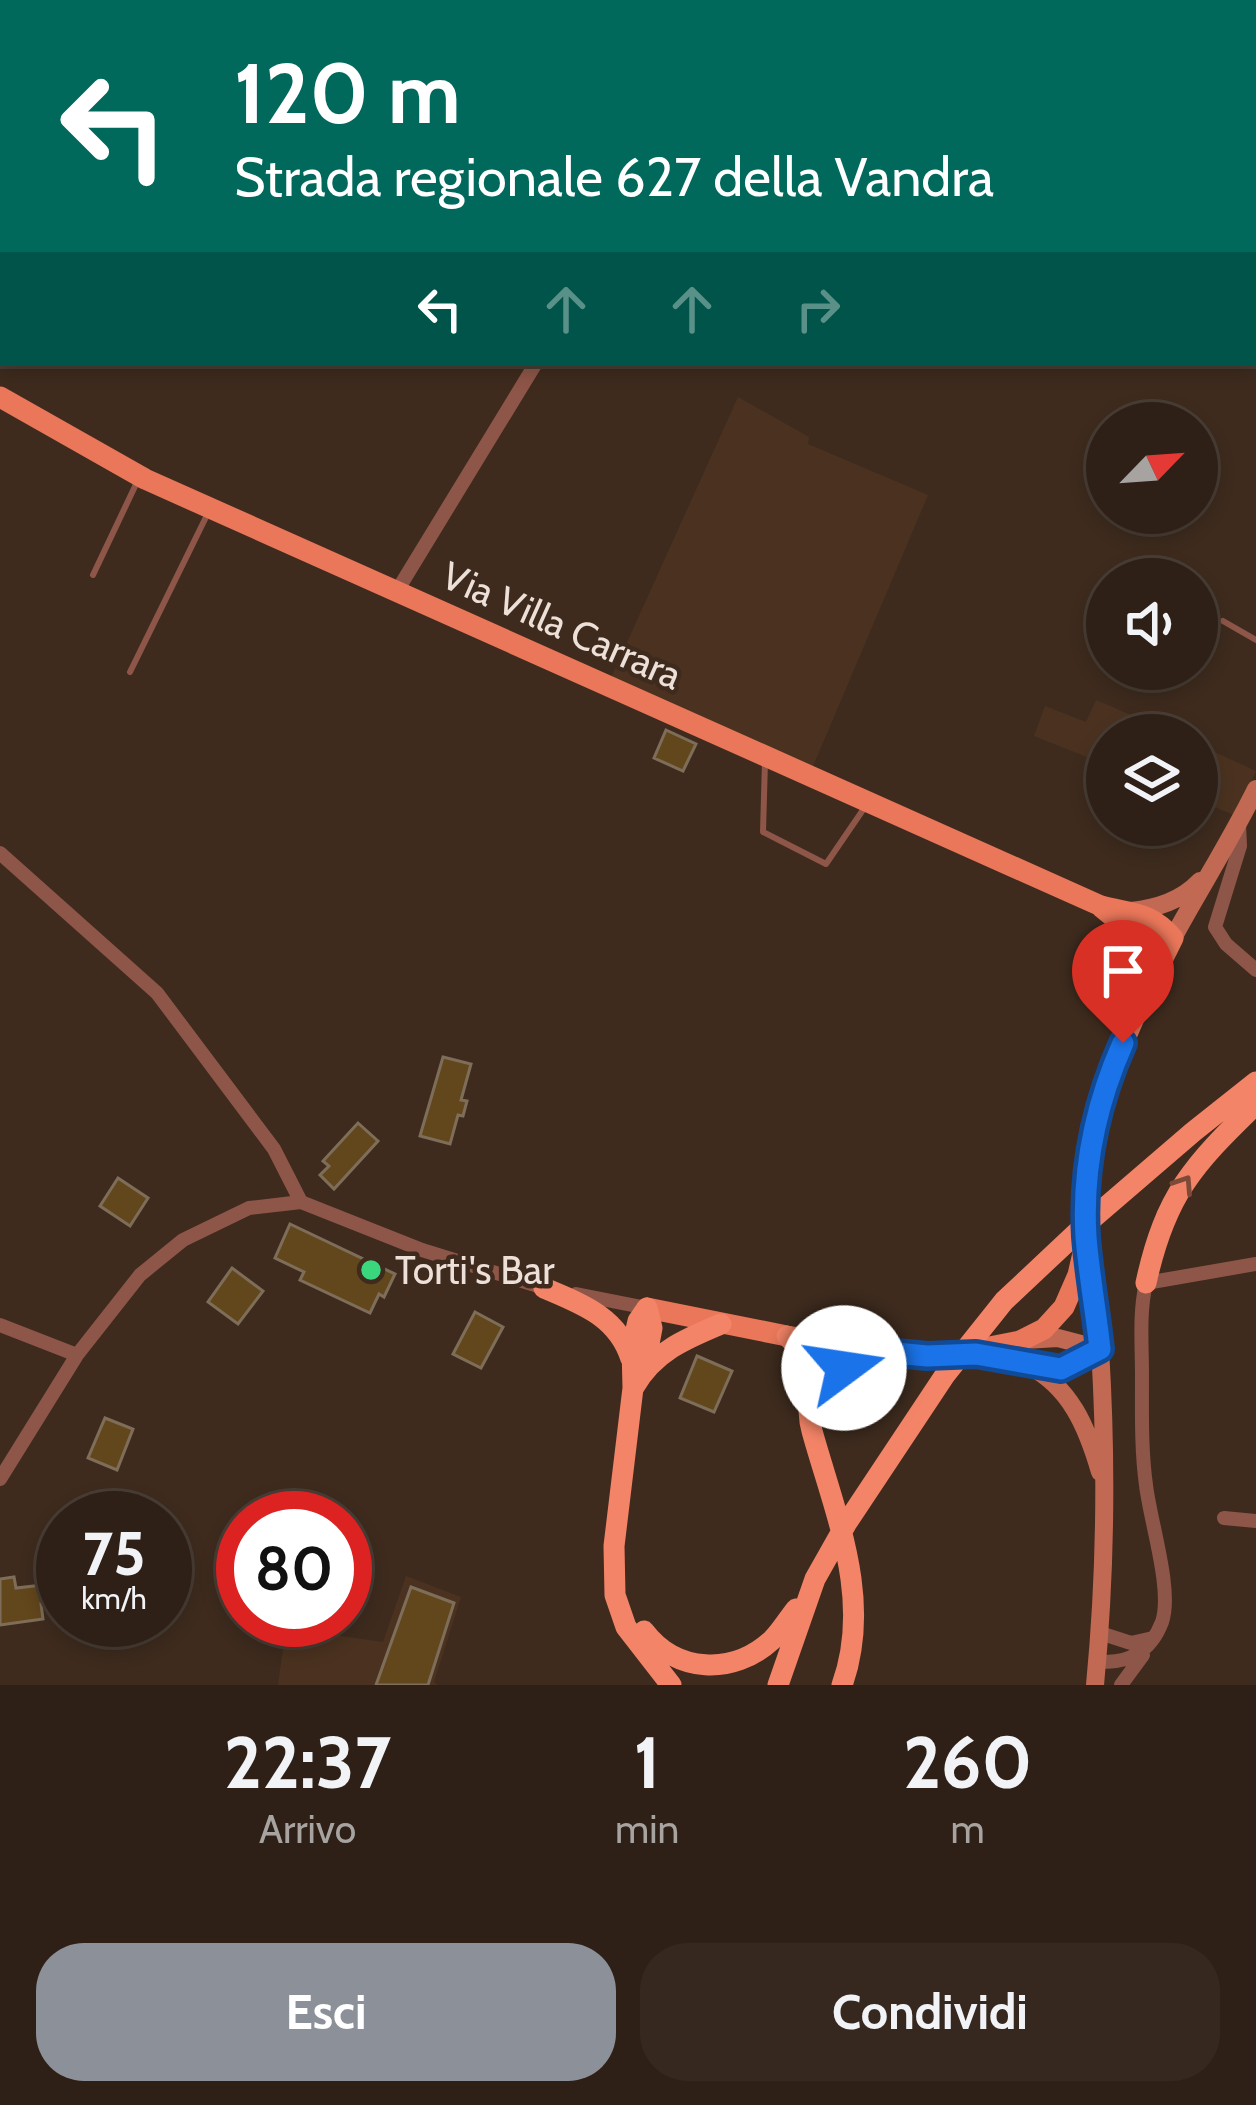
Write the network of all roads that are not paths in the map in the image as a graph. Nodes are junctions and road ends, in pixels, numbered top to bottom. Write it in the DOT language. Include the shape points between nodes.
graph roads {
  1 [pos="534,366"];
  2 [pos="0,397"];
  3 [pos="140,476"];
  4 [pos="210,508"];
  5 [pos="93,575"];
  6 [pos="397,591"];
  7 [pos="1223,621"];
  8 [pos="1256,640"];
  9 [pos="130,671"];
  10 [pos="765,755"];
  11 [pos="1256,789"];
  12 [pos="869,802"];
  13 [pos="1239,824"];
  14 [pos="0,853"];
  15 [pos="1208,873"];
  16 [pos="1115,911"];
  17 [pos="1173,938"];
  18 [pos="1256,970"];
  19 [pos="1140,1005"];
  20 [pos="1256,1082"];
  21 [pos="1256,1104"];
  22 [pos="301,1202"];
  23 [pos="1086,1235"];
  24 [pos="1256,1264"];
  25 [pos="1146,1283"];
  26 [pos="544,1288"];
  27 [pos="647,1308"];
  28 [pos="721,1324"];
  29 [pos="0,1325"];
  30 [pos="787,1336"];
  31 [pos="1100,1349"];
  32 [pos="886,1352"];
  33 [pos="1022,1352"];
  34 [pos="77,1355"];
  35 [pos="636,1373"];
  36 [pos="818,1447"];
  37 [pos="0,1479"];
  38 [pos="1107,1493"];
  39 [pos="1224,1518"];
  40 [pos="1256,1521"];
  41 [pos="614,1546"];
  42 [pos="812,1586"];
  43 [pos="1100,1633"];
  44 [pos="1150,1642"];
  45 [pos="1098,1661"];
  46 [pos="670,1685"];
  47 [pos="778,1685"];
  48 [pos="842,1685"];
  49 [pos="1095,1685"];
  50 [pos="1121,1685"];
  1 -- 6 [label="street"];
  2 -- 3 [label="main road, Via Villa Carrara"];
  3 -- 4 [label="main road, Via Villa Carrara"];
  3 -- 5 [label="lane"];
  4 -- 6 [label="main road, Via Villa Carrara"];
  4 -- 9 [label="lane"];
  6 -- 10 [label="main road, Via Villa Carrara"];
  7 -- 8 [label="lane"];
  10 -- 12 [label="main road, Via Villa Carrara"];
  10 -- 12 [label="lane" via="763,832 826,864"];
  11 -- 13 [label="main road"];
  12 -- 16 [label="main road, Via Villa Carrara"];
  13 -- 15 [label="main road"];
  13 -- 18 [label="street" via="1215,927"];
  14 -- 22 [label="street" via="158,993 274,1149"];
  15 -- 16 [label="main road" via="1163,905"];
  15 -- 17 [label="main road"];
  16 -- 17 [label="main road, Via Villa Carrara" via="1151,919"];
  16 -- 19 [label="main road" via="1140,956"];
  17 -- 19 [label="main road"];
  19 -- 23 [label="main road" via="1094,1127"];
  20 -- 42 [label="highway" via="1004,1300 908,1429"];
  25 -- 21 [label="highway, one-way" via="1181,1186"];
  22 -- 26 [label="street"];
  22 -- 34 [label="street" via="249,1208 183,1240 140,1274"];
  23 -- 31 [label="main road"];
  23 -- 33 [label="main road" via="1064,1307"];
  24 -- 25 [label="street"];
  25 -- 44 [label="street" via="1145,1480 1165,1608"];
  26 -- 27 [label="street"];
  26 -- 35 [label="highway" via="608,1321"];
  27 -- 28 [label="main road"];
  27 -- 35 [label="highway" via="652,1328"];
  28 -- 30 [label="main road"];
  28 -- 35 [label="highway"];
  29 -- 34 [label="street"];
  30 -- 32 [label="main road"];
  30 -- 36 [label="highway" via="808,1358"];
  31 -- 33 [label="main road" via="1061,1369"];
  31 -- 38 [label="main road"];
  32 -- 33 [label="main road"];
  32 -- 36 [label="highway" via="830,1382 817,1416"];
  33 -- 38 [label="main road" via="1068,1397"];
  34 -- 37 [label="street"];
  35 -- 41 [label="highway"];
  36 -- 48 [label="highway" via="853,1587 853,1646"];
  38 -- 43 [label="main road"];
  39 -- 40 [label="street"];
  41 -- 42 [label="highway" via="639,1624 664,1653 685,1662 715,1665 754,1652"];
  41 -- 46 [label="highway" via="614,1595 626,1627"];
  42 -- 47 [label="highway"];
  43 -- 44 [label="street"];
  43 -- 45 [label="main road"];
  44 -- 45 [label="street" via="1126,1660"];
  44 -- 50 [label="street"];
  45 -- 49 [label="main road"];
}
